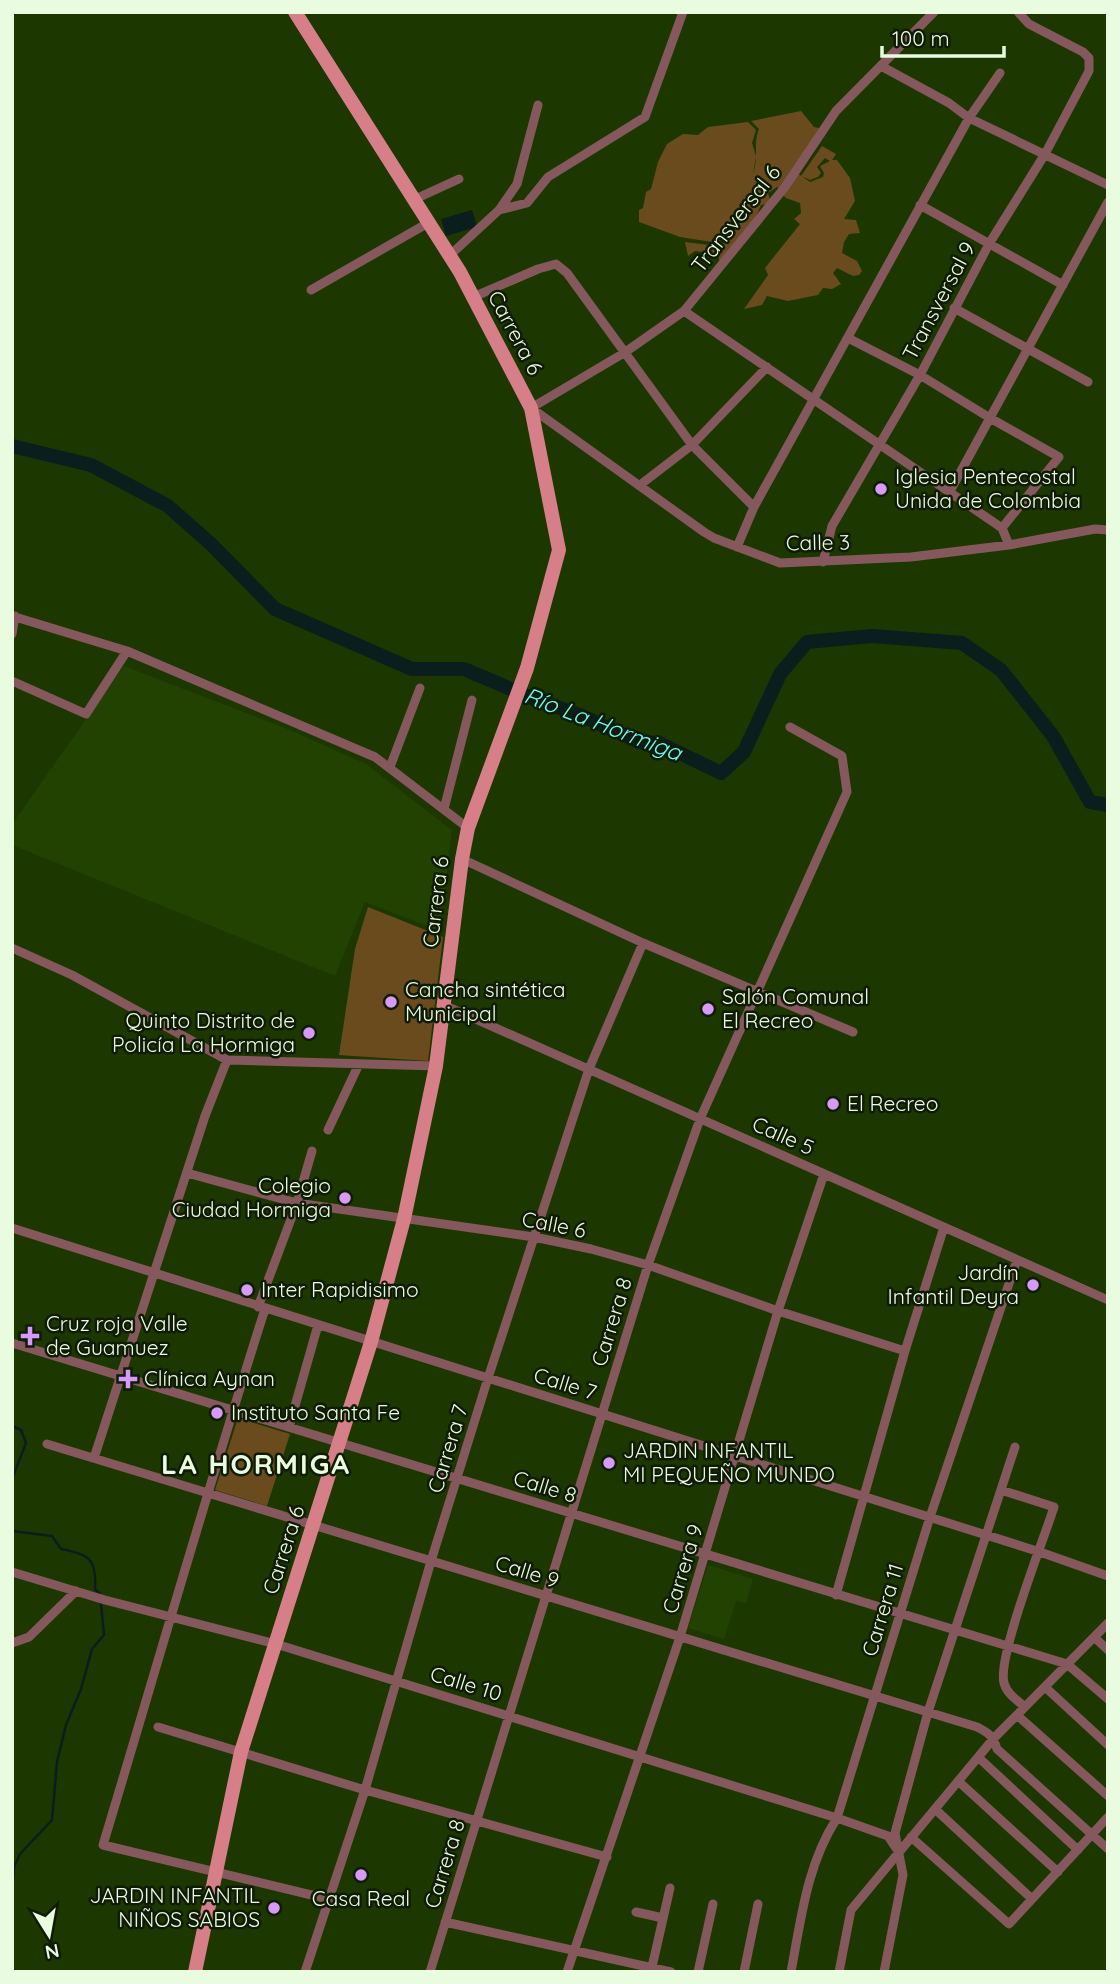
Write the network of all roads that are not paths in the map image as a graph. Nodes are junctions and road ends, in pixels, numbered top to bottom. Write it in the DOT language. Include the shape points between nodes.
graph roads {
  1 [pos="295,12"];
  2 [pos="683,12"];
  3 [pos="934,12"];
  4 [pos="1017,12"];
  5 [pos="881,66"];
  6 [pos="1000,73"];
  7 [pos="538,105"];
  8 [pos="969,118"];
  9 [pos="1045,154"];
  10 [pos="459,179"];
  11 [pos="1108,185"];
  12 [pos="413,200"];
  13 [pos="1108,202"];
  14 [pos="920,205"];
  15 [pos="499,209"];
  16 [pos="428,223"];
  17 [pos="989,244"];
  18 [pos="449,256"];
  19 [pos="1063,285"];
  20 [pos="311,290"];
  21 [pos="471,298"];
  22 [pos="954,307"];
  23 [pos="684,311"];
  24 [pos="848,338"];
  25 [pos="1026,349"];
  26 [pos="624,353"];
  27 [pos="767,367"];
  28 [pos="920,375"];
  29 [pos="1088,382"];
  30 [pos="814,399"];
  31 [pos="531,408"];
  32 [pos="990,418"];
  33 [pos="692,445"];
  34 [pos="880,446"];
  35 [pos="640,485"];
  36 [pos="949,493"];
  37 [pos="754,507"];
  38 [pos="1002,528"];
  39 [pos="1108,530"];
  40 [pos="1009,545"];
  41 [pos="737,547"];
  42 [pos="823,562"];
  43 [pos="14,616"];
  44 [pos="12,634"];
  45 [pos="127,651"];
  46 [pos="12,681"];
  47 [pos="419,688"];
  48 [pos="472,700"];
  49 [pos="790,727"];
  50 [pos="390,767"];
  51 [pos="444,809"];
  52 [pos="468,828"];
  53 [pos="462,859"];
  54 [pos="643,943"];
  55 [pos="12,948"];
  56 [pos="757,991"];
  57 [pos="444,1005"];
  58 [pos="853,1032"];
  59 [pos="227,1060"];
  60 [pos="359,1064"];
  61 [pos="436,1066"];
  62 [pos="589,1069"];
  63 [pos="700,1119"];
  64 [pos="328,1130"];
  65 [pos="312,1152"];
  66 [pos="187,1173"];
  67 [pos="824,1174"];
  68 [pos="297,1203"];
  69 [pos="404,1219"];
  70 [pos="944,1227"];
  71 [pos="12,1228"];
  72 [pos="534,1237"];
  73 [pos="1017,1260"];
  74 [pos="648,1265"];
  75 [pos="155,1274"];
  76 [pos="1108,1300"];
  77 [pos="262,1308"];
  78 [pos="778,1311"];
  79 [pos="318,1325"];
  80 [pos="371,1342"];
  81 [pos="12,1343"];
  82 [pos="905,1351"];
  83 [pos="122,1376"];
  84 [pos="488,1378"];
  85 [pos="233,1410"];
  86 [pos="602,1414"];
  87 [pos="289,1427"];
  88 [pos="340,1443"];
  89 [pos="47,1444"];
  90 [pos="1015,1447"];
  91 [pos="736,1456"];
  92 [pos="94,1458"];
  93 [pos="456,1479"];
  94 [pos="1001,1490"];
  95 [pos="206,1493"];
  96 [pos="864,1496"];
  97 [pos="571,1514"];
  98 [pos="930,1517"];
  99 [pos="314,1525"];
  100 [pos="986,1535"];
  101 [pos="1040,1552"];
  102 [pos="706,1555"];
  103 [pos="431,1561"];
  104 [pos="12,1572"];
  105 [pos="1108,1576"];
  106 [pos="76,1591"];
  107 [pos="836,1595"];
  108 [pos="547,1596"];
  109 [pos="901,1615"];
  110 [pos="172,1616"];
  111 [pos="1108,1623"];
  112 [pos="956,1632"];
  113 [pos="680,1637"];
  114 [pos="1094,1637"];
  115 [pos="12,1643"];
  116 [pos="276,1644"];
  117 [pos="1007,1647"];
  118 [pos="1108,1650"];
  119 [pos="1067,1664"];
  120 [pos="397,1681"];
  121 [pos="1045,1687"];
  122 [pos="875,1696"];
  123 [pos="1108,1699"];
  124 [pos="1021,1711"];
  125 [pos="928,1712"];
  126 [pos="509,1716"];
  127 [pos="158,1727"];
  128 [pos="994,1738"];
  129 [pos="1108,1745"];
  130 [pos="241,1752"];
  131 [pos="640,1757"];
  132 [pos="978,1757"];
  133 [pos="958,1781"];
  134 [pos="365,1790"];
  135 [pos="1108,1796"];
  136 [pos="935,1809"];
  137 [pos="1108,1817"];
  138 [pos="837,1818"];
  139 [pos="476,1821"];
  140 [pos="1092,1835"];
  141 [pos="911,1837"];
  142 [pos="1108,1849"];
  143 [pos="1078,1850"];
  144 [pos="898,1851"];
  145 [pos="607,1857"];
  146 [pos="215,1871"];
  147 [pos="1058,1872"];
  148 [pos="670,1888"];
  149 [pos="328,1899"];
  150 [pos="1032,1899"];
  151 [pos="713,1904"];
  152 [pos="758,1904"];
  153 [pos="636,1912"];
  154 [pos="663,1918"];
  155 [pos="445,1922"];
  156 [pos="575,1951"];
  157 [pos="652,1968"];
  158 [pos="195,1972"];
  159 [pos="306,1972"];
  160 [pos="430,1972"];
  161 [pos="567,1972"];
  162 [pos="671,1972"];
  163 [pos="698,1972"];
  164 [pos="744,1972"];
  165 [pos="790,1972"];
  166 [pos="839,1972"];
  167 [pos="884,1972"];
  1 -- 12 [label="main road, Carrera 6"];
  2 -- 15 [label="street" via="645,117 548,177 527,203"];
  3 -- 5 [label="street, Transversal 6"];
  4 -- 9 [label="street, Transversal 9" via="1029,24 1088,58 1089,71"];
  5 -- 8 [label="street"];
  5 -- 23 [label="street, Transversal 6" via="835,111 785,187"];
  6 -- 8 [label="street"];
  7 -- 15 [label="street" via="517,184"];
  8 -- 9 [label="street"];
  8 -- 14 [label="street"];
  9 -- 11 [label="street"];
  9 -- 17 [label="street, Transversal 9"];
  10 -- 12 [label="street"];
  12 -- 16 [label="main road, Carrera 6"];
  13 -- 19 [label="street"];
  14 -- 17 [label="street"];
  14 -- 24 [label="street"];
  15 -- 18 [label="street"];
  16 -- 18 [label="main road, Carrera 6"];
  16 -- 20 [label="street"];
  17 -- 19 [label="street"];
  17 -- 22 [label="street, Transversal 9"];
  18 -- 21 [label="main road, Carrera 6"];
  19 -- 25 [label="street"];
  21 -- 26 [label="street" via="556,264"];
  21 -- 31 [label="main road, Carrera 6"];
  22 -- 25 [label="street"];
  22 -- 28 [label="street, Transversal 9"];
  23 -- 26 [label="street, Transversal 6"];
  23 -- 27 [label="street"];
  24 -- 28 [label="street"];
  24 -- 30 [label="street"];
  25 -- 29 [label="street"];
  25 -- 32 [label="street"];
  26 -- 31 [label="street, Transversal 6"];
  26 -- 33 [label="street"];
  27 -- 30 [label="street"];
  27 -- 33 [label="street"];
  28 -- 32 [label="street"];
  28 -- 34 [label="street, Transversal 9"];
  30 -- 34 [label="street"];
  30 -- 37 [label="street"];
  31 -- 35 [label="street, Calle 3"];
  31 -- 52 [label="main road, Carrera 6" via="559,550 527,668"];
  32 -- 36 [label="street"];
  32 -- 38 [label="street" via="1059,457"];
  33 -- 35 [label="street"];
  33 -- 37 [label="street"];
  34 -- 36 [label="street"];
  34 -- 42 [label="street, Transversal 9" via="832,526"];
  35 -- 41 [label="street, Calle 3" via="704,532"];
  36 -- 38 [label="street"];
  37 -- 41 [label="street"];
  38 -- 40 [label="street"];
  39 -- 40 [label="street, Calle 3"];
  40 -- 42 [label="street, Calle 3"];
  41 -- 42 [label="street, Calle 3" via="780,563"];
  43 -- 44 [label="street"];
  43 -- 45 [label="street"];
  45 -- 46 [label="street" via="86,714"];
  45 -- 50 [label="street"];
  47 -- 50 [label="street"];
  48 -- 51 [label="street"];
  49 -- 56 [label="street, Carrera 8" via="842,756 847,792"];
  50 -- 51 [label="street"];
  51 -- 52 [label="street"];
  52 -- 53 [label="main road, Carrera 6"];
  53 -- 54 [label="street"];
  53 -- 57 [label="main road, Carrera 6"];
  54 -- 56 [label="street"];
  54 -- 62 [label="street, Carrera 7"];
  55 -- 59 [label="street" via="72,975"];
  56 -- 58 [label="street"];
  56 -- 63 [label="street, Carrera 8"];
  57 -- 61 [label="main road, Carrera 6"];
  57 -- 62 [label="street, Calle 5"];
  59 -- 60 [label="street"];
  59 -- 66 [label="street"];
  60 -- 61 [label="street"];
  60 -- 64 [label="street"];
  61 -- 69 [label="main road, Carrera 6"];
  62 -- 63 [label="street, Calle 5"];
  62 -- 72 [label="street, Carrera 7"];
  63 -- 67 [label="street, Calle 5"];
  63 -- 74 [label="street, Carrera 8"];
  65 -- 68 [label="street"];
  66 -- 68 [label="street, Calle 6"];
  66 -- 75 [label="street"];
  67 -- 70 [label="street, Calle 5"];
  67 -- 78 [label="street, Carrera 9"];
  68 -- 69 [label="street, Calle 6"];
  68 -- 77 [label="street"];
  69 -- 72 [label="street, Calle 6"];
  69 -- 80 [label="main road, Carrera 6"];
  70 -- 73 [label="street, Calle 5"];
  70 -- 82 [label="street"];
  71 -- 75 [label="street, Calle 7"];
  72 -- 74 [label="street, Calle 6"];
  72 -- 84 [label="street, Carrera 7"];
  73 -- 76 [label="street, Calle 5"];
  73 -- 98 [label="street, Carrera 11"];
  74 -- 78 [label="street, Calle 6"];
  74 -- 86 [label="street, Carrera 8"];
  75 -- 77 [label="street, Calle 7"];
  75 -- 83 [label="street"];
  77 -- 79 [label="street, Calle 7"];
  77 -- 85 [label="street"];
  78 -- 82 [label="street, Calle 6"];
  78 -- 91 [label="street, Carrera 9"];
  79 -- 80 [label="street, Calle 7"];
  79 -- 87 [label="street"];
  80 -- 84 [label="street, Calle 7"];
  80 -- 88 [label="main road, Carrera 6"];
  81 -- 83 [label="street, Calle 8"];
  82 -- 96 [label="street"];
  83 -- 85 [label="street, Calle 8"];
  83 -- 92 [label="street"];
  84 -- 86 [label="street, Calle 7"];
  84 -- 93 [label="street, Carrera 7"];
  85 -- 87 [label="street, Calle 8"];
  85 -- 95 [label="street"];
  86 -- 91 [label="street, Calle 7"];
  86 -- 97 [label="street, Carrera 8"];
  87 -- 88 [label="street, Calle 8"];
  88 -- 93 [label="street, Calle 8"];
  88 -- 99 [label="main road, Carrera 6"];
  89 -- 92 [label="street, Calle 9"];
  90 -- 94 [label="street"];
  91 -- 96 [label="street, Calle 7"];
  91 -- 102 [label="street, Carrera 9"];
  92 -- 95 [label="street, Calle 9"];
  93 -- 97 [label="street, Calle 8"];
  93 -- 103 [label="street, Carrera 7"];
  94 -- 100 [label="street"];
  94 -- 101 [label="street" via="1054,1507"];
  95 -- 99 [label="street, Calle 9"];
  95 -- 110 [label="street"];
  96 -- 98 [label="street, Calle 7"];
  96 -- 107 [label="street"];
  97 -- 102 [label="street, Calle 8"];
  97 -- 108 [label="street, Carrera 8"];
  98 -- 100 [label="street, Calle 7"];
  98 -- 109 [label="street, Carrera 11"];
  99 -- 103 [label="street, Calle 9"];
  99 -- 116 [label="main road, Carrera 6"];
  100 -- 101 [label="street, Calle 7"];
  100 -- 112 [label="street"];
  101 -- 105 [label="street, Calle 7"];
  101 -- 117 [label="street"];
  102 -- 107 [label="street, Calle 8"];
  102 -- 113 [label="street, Carrera 9"];
  103 -- 108 [label="street, Calle 9"];
  103 -- 120 [label="street, Carrera 7"];
  104 -- 106 [label="street, Calle 10"];
  106 -- 110 [label="street, Calle 10"];
  106 -- 115 [label="street" via="29,1637"];
  107 -- 109 [label="street, Calle 8"];
  108 -- 113 [label="street, Calle 9"];
  108 -- 126 [label="street, Carrera 8"];
  109 -- 112 [label="street, Calle 8"];
  109 -- 122 [label="street, Carrera 11"];
  110 -- 116 [label="street, Calle 10"];
  110 -- 146 [label="street" via="103,1845"];
  111 -- 114 [label="street"];
  112 -- 117 [label="street, Calle 8"];
  112 -- 125 [label="street"];
  113 -- 122 [label="street, Calle 9"];
  113 -- 131 [label="street, Carrera 9"];
  114 -- 118 [label="street"];
  114 -- 119 [label="street"];
  116 -- 120 [label="street, Calle 10"];
  116 -- 130 [label="main road, Carrera 6"];
  117 -- 119 [label="street, Calle 8"];
  117 -- 124 [label="street" via="1004,1682"];
  119 -- 121 [label="street"];
  119 -- 123 [label="street"];
  120 -- 126 [label="street, Calle 10"];
  120 -- 134 [label="street, Carrera 7"];
  121 -- 124 [label="street"];
  121 -- 129 [label="street"];
  122 -- 125 [label="street, Calle 9"];
  122 -- 138 [label="street, Carrera 11"];
  124 -- 128 [label="street"];
  124 -- 135 [label="street"];
  125 -- 128 [label="street, Calle 9" via="977,1727"];
  125 -- 144 [label="street" via="895,1833"];
  126 -- 131 [label="street, Calle 10"];
  126 -- 139 [label="street, Carrera 8"];
  127 -- 130 [label="street"];
  128 -- 132 [label="street"];
  128 -- 140 [label="street" via="997,1749"];
  130 -- 134 [label="street"];
  130 -- 146 [label="main road, Carrera 6"];
  131 -- 138 [label="street, Calle 10"];
  131 -- 145 [label="street, Carrera 9"];
  132 -- 133 [label="street"];
  132 -- 143 [label="street"];
  133 -- 136 [label="street"];
  133 -- 147 [label="street"];
  134 -- 139 [label="street"];
  134 -- 149 [label="street, Carrera 7"];
  136 -- 141 [label="street"];
  136 -- 150 [label="street"];
  137 -- 140 [label="street"];
  138 -- 144 [label="street, Calle 10" via="888,1836"];
  138 -- 165 [label="street, Carrera 11" via="810,1876"];
  139 -- 145 [label="street"];
  139 -- 155 [label="street, Carrera 8"];
  140 -- 142 [label="street"];
  140 -- 143 [label="street"];
  141 -- 144 [label="street"];
  141 -- 150 [label="street" via="1010,1924"];
  143 -- 147 [label="street"];
  144 -- 166 [label="street" via="851,1909"];
  144 -- 167 [label="street" via="903,1875"];
  145 -- 156 [label="street, Carrera 9"];
  146 -- 149 [label="street"];
  146 -- 158 [label="main road, Carrera 6"];
  147 -- 150 [label="street"];
  148 -- 154 [label="street"];
  149 -- 159 [label="street, Carrera 7"];
  151 -- 163 [label="street"];
  152 -- 164 [label="street"];
  153 -- 154 [label="street"];
  154 -- 157 [label="street"];
  155 -- 156 [label="street"];
  155 -- 160 [label="street, Carrera 8"];
  156 -- 157 [label="street"];
  156 -- 161 [label="street, Carrera 9"];
  157 -- 162 [label="street"];
}
